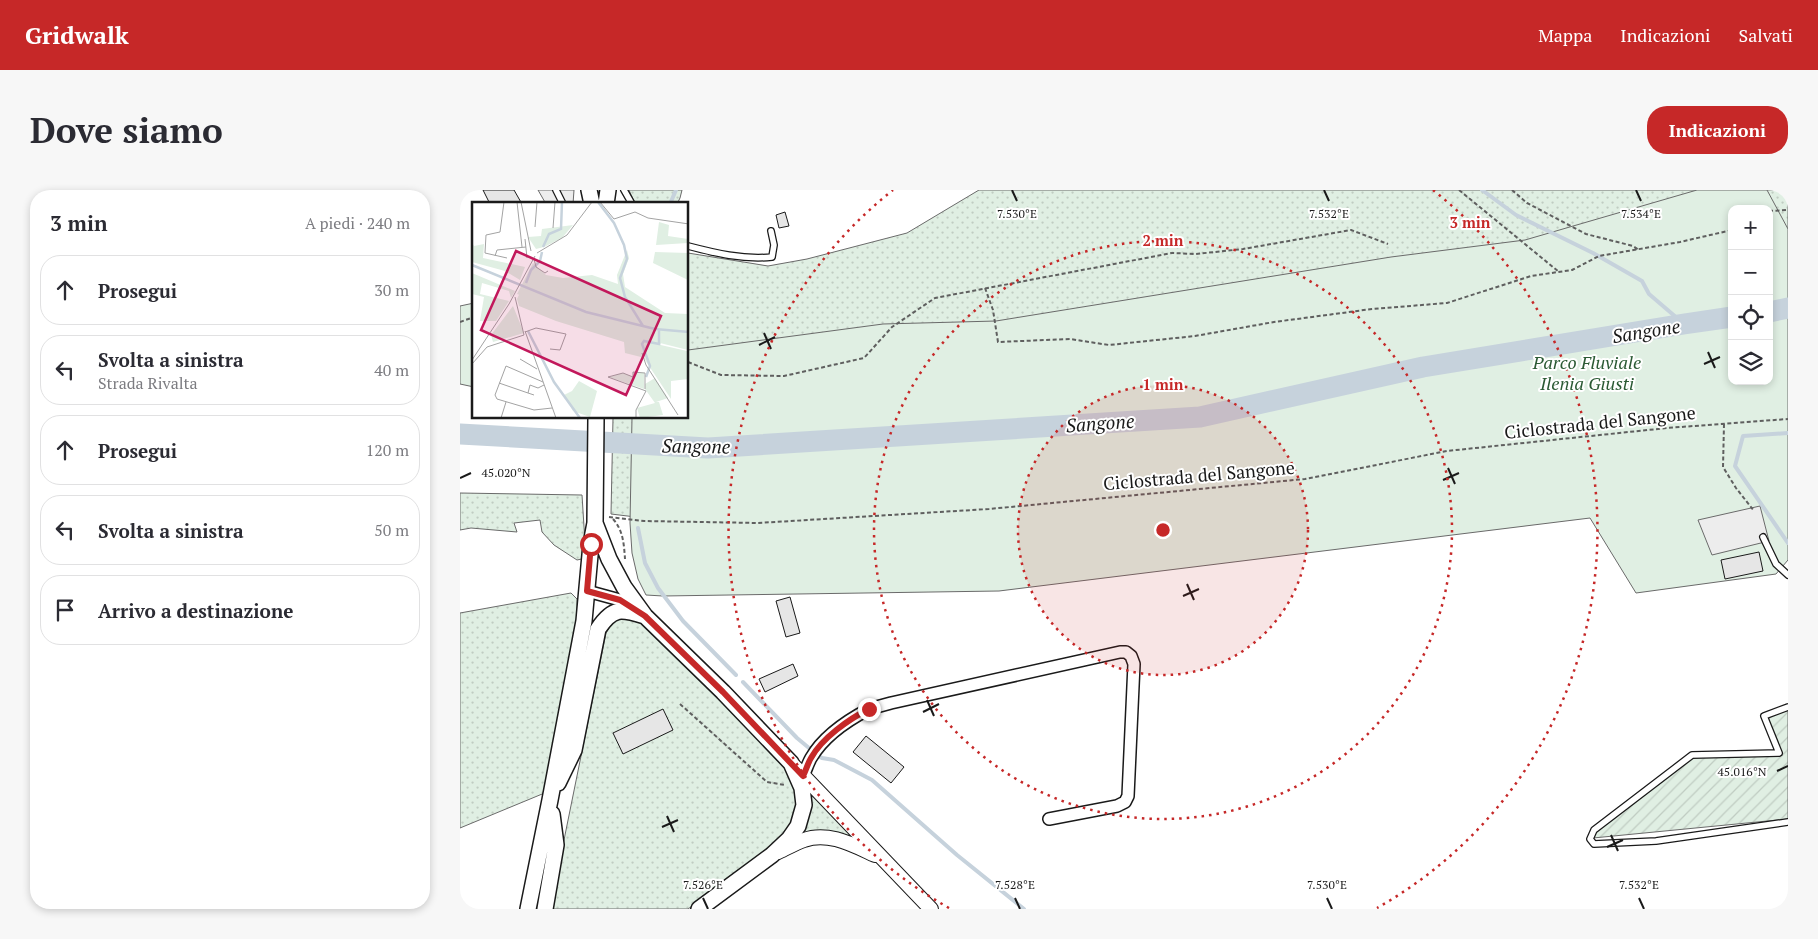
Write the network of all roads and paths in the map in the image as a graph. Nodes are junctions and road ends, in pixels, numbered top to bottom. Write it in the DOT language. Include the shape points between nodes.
graph roads {
  1 [pos="556,190"];
  2 [pos="624,190"];
  3 [pos="1459,190"];
  4 [pos="1512,190"];
  5 [pos="562,202"];
  6 [pos="631,202"];
  7 [pos="1788,210"];
  8 [pos="1773,211"];
  9 [pos="771,231"];
  10 [pos="1728,231"];
  11 [pos="1388,244"];
  12 [pos="689,246"];
  13 [pos="1640,250"];
  14 [pos="1559,272"];
  15 [pos="985,288"];
  16 [pos="472,318"];
  17 [pos="460,322"];
  18 [pos="689,362"];
  19 [pos="596,419"];
  20 [pos="1788,419"];
  21 [pos="1724,424"];
  22 [pos="1754,510"];
  23 [pos="600,517"];
  24 [pos="613,518"];
  25 [pos="1763,537"];
  26 [pos="625,567"];
  27 [pos="1788,575"];
  28 [pos="587,591"];
  29 [pos="645,616"];
  30 [pos="680,704"];
  31 [pos="1788,707"];
  32 [pos="803,782"];
  33 [pos="550,800"];
  34 [pos="1049,819"];
  35 [pos="1788,822"];
  36 [pos="772,855"];
  37 [pos="883,859"];
  38 [pos="528,909"];
  39 [pos="546,909"];
  40 [pos="698,909"];
  41 [pos="931,909"];
  1 -- 5 [label="lane"];
  2 -- 6 [label="lane"];
  3 -- 14 [label="path"];
  4 -- 13 [label="path" via="1527,202 1586,234"];
  7 -- 8 [label="path"];
  9 -- 12 [label="lane" via="772,257 754,259"];
  10 -- 13 [label="path"];
  11 -- 15 [label="path" via="1351,230 1243,249 1172,253"];
  13 -- 14 [label="path" via="1599,256 1572,270"];
  14 -- 15 [label="path" via="1531,276 1447,303 1372,309 1195,336 1109,345 1070,340 998,342 993,310"];
  15 -- 18 [label="path" via="935,298 892,327 864,358 784,376 721,375"];
  16 -- 17 [label="path"];
  19 -- 23 [label="main road"];
  20 -- 21 [label="path, Ciclostrada del Sangone"];
  21 -- 22 [label="path" via="1723,467"];
  21 -- 24 [label="path, Ciclostrada del Sangone" via="1447,451 1305,479 989,509 758,524"];
  23 -- 24 [label="path, Ciclostrada del Sangone"];
  23 -- 28 [label="main road" via="591,544"];
  23 -- 29 [label="main road" via="609,559"];
  24 -- 26 [label="path" via="622,534"];
  25 -- 27 [label="lane" via="1776,564"];
  28 -- 29 [label="street" via="620,600"];
  28 -- 33 [label="main road"];
  29 -- 32 [label="main road" via="791,763"];
  29 -- 33 [label="main road" via="617,611 598,629 574,750"];
  30 -- 32 [label="path" via="767,782"];
  31 -- 35 [label="lane" via="1764,716 1778,753 1692,755 1594,830 1590,839 1594,844 1656,841"];
  32 -- 34 [label="street" via="811,757 819,746 869,709 1120,652 1130,654 1134,664 1128,796 1117,806"];
  32 -- 36 [label="main road" via="804,805 798,826"];
  32 -- 37 [label="street"];
  33 -- 38 [label="main road"];
  33 -- 39 [label="main road" via="556,845"];
  36 -- 37 [label="street" via="805,839 824,837 847,842"];
  36 -- 40 [label="main road"];
  37 -- 41 [label="street"];
}
